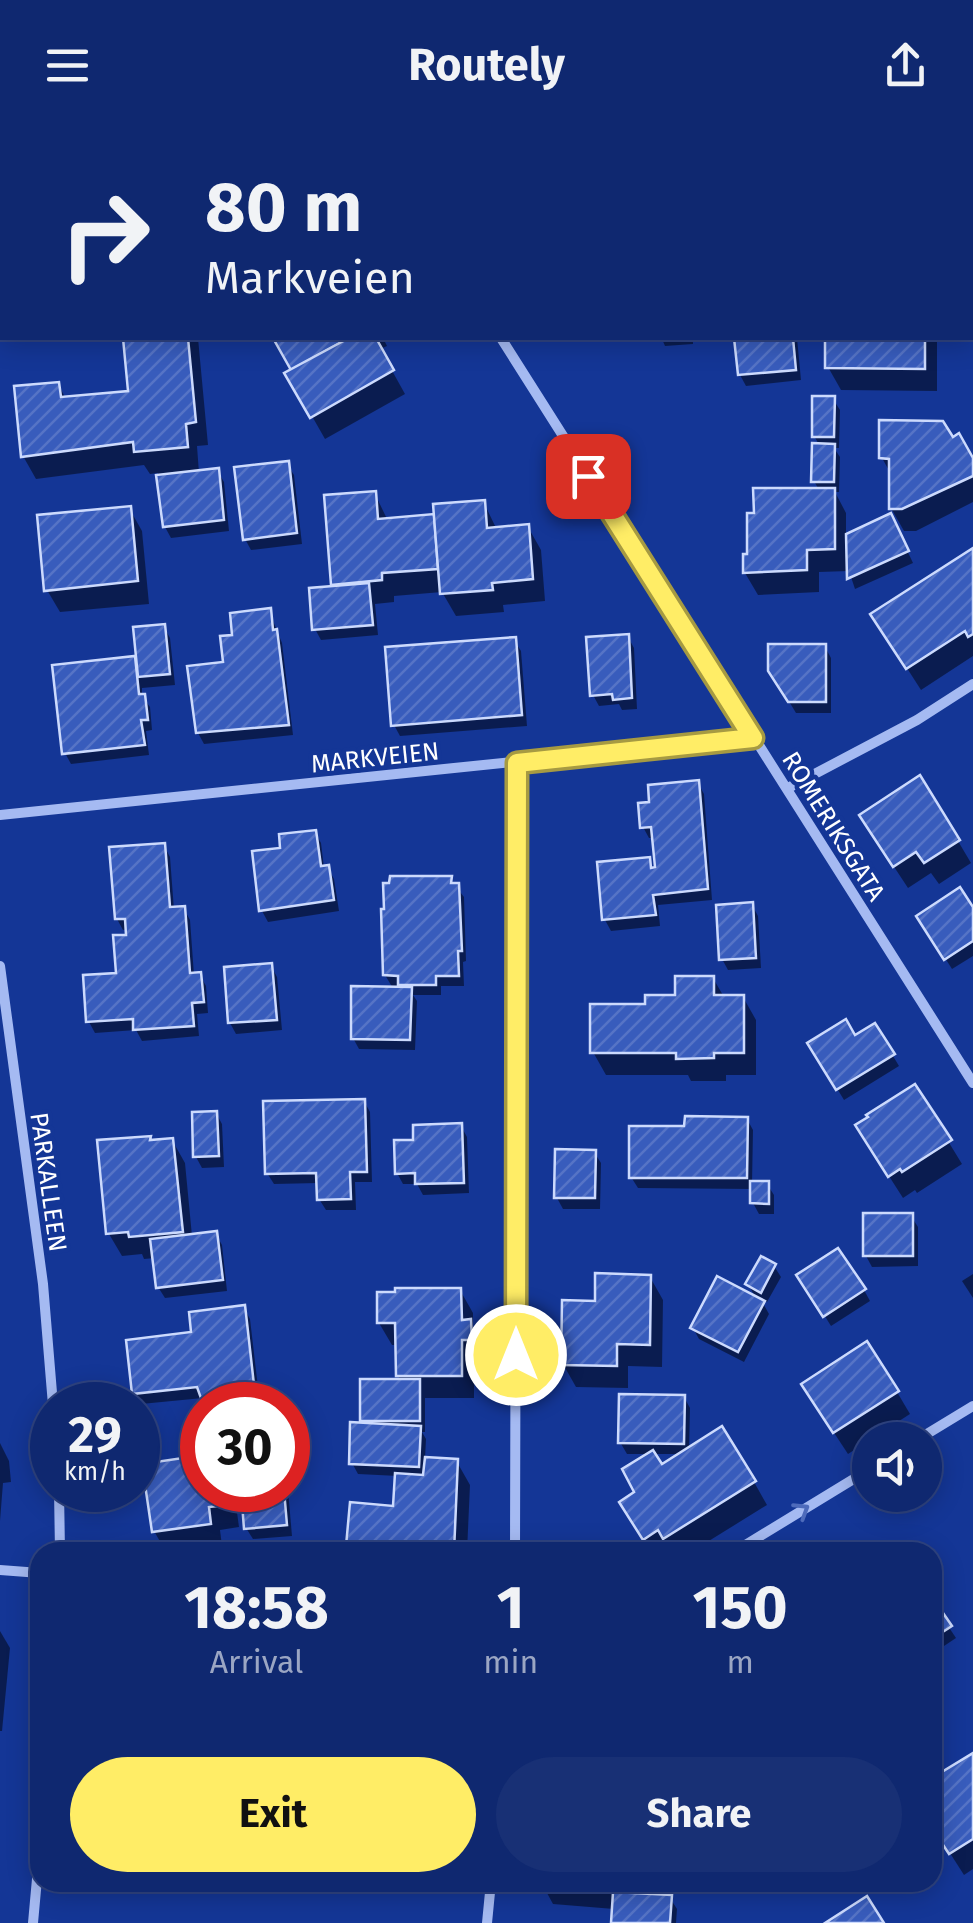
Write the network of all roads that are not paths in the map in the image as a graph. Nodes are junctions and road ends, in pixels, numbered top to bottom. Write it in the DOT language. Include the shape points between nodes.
graph roads {
  1 [pos="502,340"];
  2 [pos="973,684"];
  3 [pos="753,738"];
  4 [pos="517,763"];
  5 [pos="788,788"];
  6 [pos="0,815"];
  7 [pos="0,966"];
  8 [pos="973,1083"];
  9 [pos="51,1382"];
  10 [pos="973,1406"];
  11 [pos="942,1425"];
  12 [pos="852,1479"];
  13 [pos="59,1512"];
  14 [pos="60,1542"];
  15 [pos="515,1542"];
  16 [pos="750,1542"];
  17 [pos="0,1570"];
  18 [pos="30,1572"];
  19 [pos="36,1892"];
  20 [pos="490,1892"];
  21 [pos="33,1923"];
  22 [pos="487,1923"];
  1 -- 3 [label="street, ROMERIKSGATA"];
  2 -- 5 [label="street"];
  3 -- 4 [label="street, MARKVEIEN"];
  3 -- 5 [label="street, ROMERIKSGATA"];
  4 -- 6 [label="street, MARKVEIEN"];
  4 -- 15 [label="street"];
  5 -- 8 [label="street, ROMERIKSGATA"];
  7 -- 9 [label="street, PARKALLEEN"];
  10 -- 11 [label="street"];
  16 -- 12 [label="street, one-way"];
  13 -- 14 [label="street"];
  17 -- 18 [label="street"];
  19 -- 21 [label="street"];
  20 -- 22 [label="street"];
}
